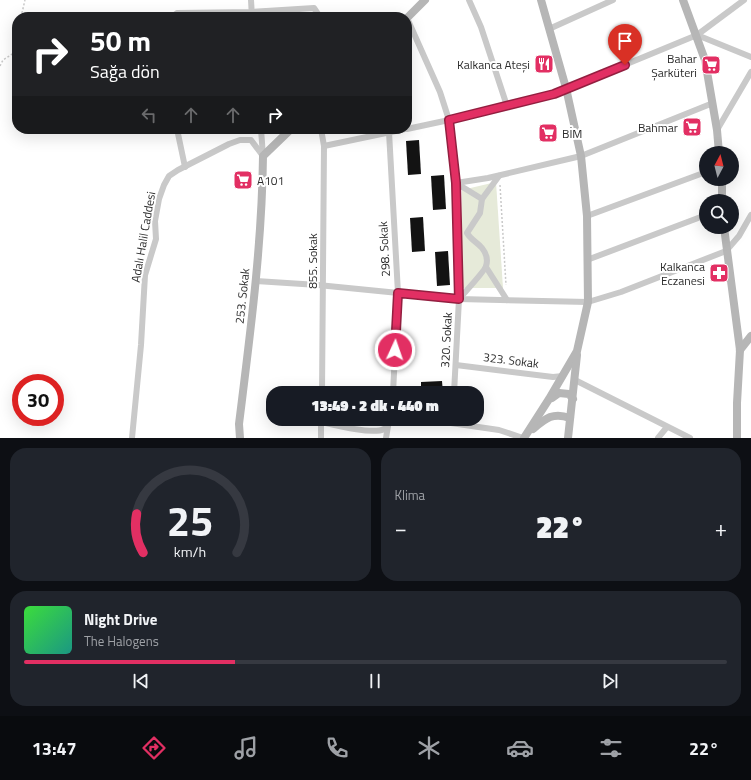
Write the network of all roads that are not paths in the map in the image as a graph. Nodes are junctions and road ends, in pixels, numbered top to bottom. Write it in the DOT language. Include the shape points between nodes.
graph roads {
  1 [pos="251,0"];
  2 [pos="425,0"];
  3 [pos="469,0"];
  4 [pos="541,0"];
  5 [pos="613,0"];
  6 [pos="683,0"];
  7 [pos="744,0"];
  8 [pos="252,12"];
  9 [pos="279,12"];
  10 [pos="317,12"];
  11 [pos="412,13"];
  12 [pos="412,29"];
  13 [pos="549,29"];
  14 [pos="697,35"];
  15 [pos="751,57"];
  16 [pos="751,72"];
  17 [pos="566,88"];
  18 [pos="713,103"];
  19 [pos="507,106"];
  20 [pos="449,120"];
  21 [pos="412,128"];
  22 [pos="717,130"];
  23 [pos="178,134"];
  24 [pos="261,134"];
  25 [pos="286,134"];
  26 [pos="322,134"];
  27 [pos="375,134"];
  28 [pos="388,134"];
  29 [pos="324,146"];
  30 [pos="718,146"];
  31 [pos="263,156"];
  32 [pos="581,156"];
  33 [pos="185,167"];
  34 [pos="699,175"];
  35 [pos="499,176"];
  36 [pos="456,183"];
  37 [pos="482,200"];
  38 [pos="751,215"];
  39 [pos="587,216"];
  40 [pos="699,218"];
  41 [pos="456,233"];
  42 [pos="468,233"];
  43 [pos="725,234"];
  44 [pos="726,251"];
  45 [pos="587,260"];
  46 [pos="486,267"];
  47 [pos="256,281"];
  48 [pos="323,286"];
  49 [pos="398,293"];
  50 [pos="459,299"];
  51 [pos="507,300"];
  52 [pos="588,302"];
  53 [pos="751,336"];
  54 [pos="740,350"];
  55 [pos="577,351"];
  56 [pos="456,365"];
  57 [pos="563,376"];
  58 [pos="575,380"];
  59 [pos="322,386"];
  60 [pos="394,386"];
  61 [pos="454,386"];
  62 [pos="549,399"];
  63 [pos="572,399"];
  64 [pos="570,418"];
  65 [pos="321,426"];
  66 [pos="339,426"];
  67 [pos="387,426"];
  68 [pos="388,426"];
  69 [pos="478,426"];
  70 [pos="667,427"];
  71 [pos="132,438"];
  72 [pos="240,438"];
  73 [pos="321,438"];
  74 [pos="386,438"];
  75 [pos="524,438"];
  76 [pos="568,438"];
  77 [pos="658,438"];
  78 [pos="690,438"];
  79 [pos="737,438"];
  1 -- 8 [label="street"];
  2 -- 11 [label="street"];
  3 -- 19 [label="street" via="482,27"];
  4 -- 13 [label="street"];
  5 -- 13 [label="street"];
  6 -- 14 [label="street"];
  7 -- 14 [label="street"];
  9 -- 10 [label="street" via="314,8"];
  12 -- 20 [label="street, 320. Sokak" via="440,92"];
  13 -- 17 [label="street"];
  14 -- 15 [label="street"];
  14 -- 17 [label="street"];
  14 -- 18 [label="street" via="705,60"];
  16 -- 22 [label="street"];
  17 -- 19 [label="street" via="554,94"];
  17 -- 32 [label="street"];
  18 -- 22 [label="street"];
  18 -- 32 [label="street"];
  19 -- 20 [label="street"];
  20 -- 21 [label="street"];
  20 -- 36 [label="street, 320. Sokak"];
  22 -- 30 [label="street"];
  23 -- 33 [label="street"];
  24 -- 31 [label="street"];
  25 -- 31 [label="street"];
  26 -- 29 [label="street, 855. Sokak"];
  27 -- 29 [label="street"];
  28 -- 49 [label="street, 298. Sokak"];
  29 -- 48 [label="street, 855. Sokak"];
  31 -- 33 [label="street, Adalı Halil Caddesi" via="251,140 240,140"];
  31 -- 47 [label="street, 253. Sokak" via="263,201"];
  32 -- 35 [label="street"];
  32 -- 39 [label="street"];
  33 -- 71 [label="street, Adalı Halil Caddesi" via="169,176 159,199 155,221 156,239 145,275"];
  34 -- 39 [label="street"];
  35 -- 36 [label="street"];
  35 -- 37 [label="street"];
  36 -- 37 [label="street"];
  36 -- 41 [label="street, 320. Sokak"];
  37 -- 42 [label="street" via="480,213"];
  38 -- 44 [label="street" via="740,236"];
  39 -- 45 [label="street"];
  40 -- 45 [label="street"];
  41 -- 42 [label="street"];
  41 -- 50 [label="street, 320. Sokak"];
  42 -- 46 [label="street" via="483,249 487,259"];
  43 -- 44 [label="street"];
  44 -- 52 [label="street" via="621,292"];
  44 -- 54 [label="street"];
  45 -- 52 [label="street"];
  46 -- 50 [label="street"];
  46 -- 51 [label="street"];
  47 -- 48 [label="street"];
  47 -- 72 [label="street, 253. Sokak" via="239,424"];
  48 -- 49 [label="street"];
  48 -- 59 [label="street, 855. Sokak"];
  49 -- 50 [label="street"];
  49 -- 60 [label="street, 298. Sokak"];
  50 -- 51 [label="street"];
  50 -- 56 [label="street, 320. Sokak"];
  51 -- 52 [label="street"];
  52 -- 55 [label="street"];
  53 -- 54 [label="street"];
  54 -- 79 [label="street"];
  55 -- 57 [label="street"];
  55 -- 58 [label="street"];
  56 -- 57 [label="street, 323. Sokak" via="553,377"];
  56 -- 61 [label="street, 320. Sokak"];
  57 -- 62 [label="street"];
  58 -- 63 [label="street"];
  58 -- 70 [label="street"];
  62 -- 63 [label="street" via="559,393 569,394"];
  62 -- 75 [label="street"];
  63 -- 64 [label="street"];
  64 -- 75 [label="street" via="552,416"];
  64 -- 76 [label="street"];
  65 -- 73 [label="street"];
  66 -- 67 [label="street" via="378,431"];
  68 -- 74 [label="street"];
  69 -- 75 [label="street"];
  70 -- 77 [label="street"];
  70 -- 78 [label="street"];
}
